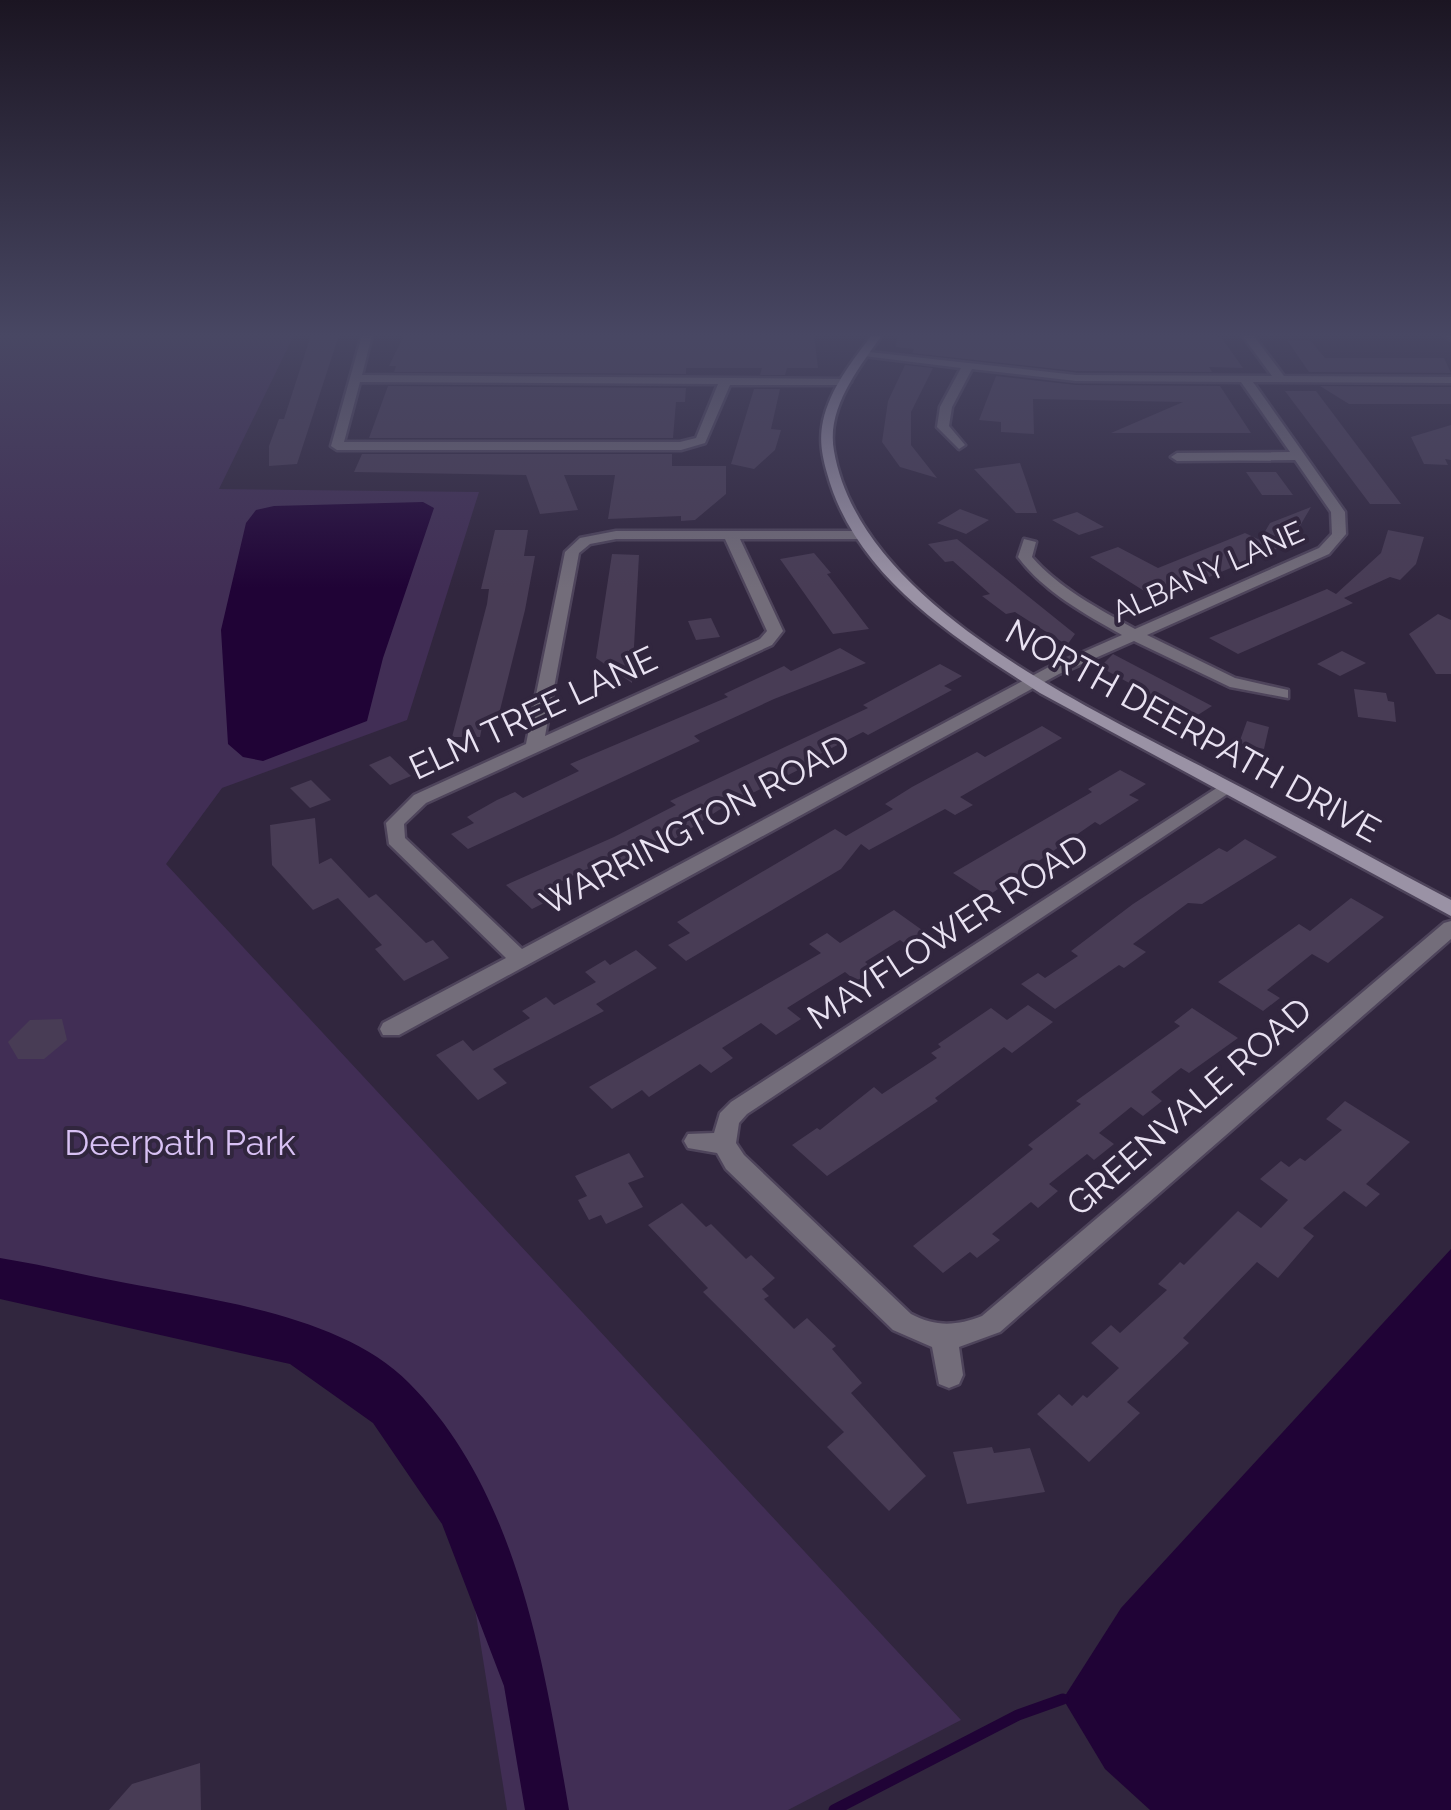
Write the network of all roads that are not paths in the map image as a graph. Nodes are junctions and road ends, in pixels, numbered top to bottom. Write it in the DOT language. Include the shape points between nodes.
graph roads {
  1 [pos="341,419"];
  2 [pos="711,419"];
  3 [pos="830,419"];
  4 [pos="944,419"];
  5 [pos="1273,419"];
  6 [pos="959,444"];
  7 [pos="1177,456"];
  8 [pos="1299,456"];
  9 [pos="861,534"];
  10 [pos="731,536"];
  11 [pos="1029,542"];
  12 [pos="1137,634"];
  13 [pos="1032,682"];
  14 [pos="1282,694"];
  15 [pos="534,748"];
  16 [pos="1226,786"];
  17 [pos="1451,910"];
  18 [pos="1451,928"];
  19 [pos="518,957"];
  20 [pos="391,1029"];
  21 [pos="696,1141"];
  22 [pos="724,1144"];
  23 [pos="957,1337"];
  24 [pos="949,1374"];
  1 -- 2 [label="street" via="337,446 695,444"];
  3 -- 9 [label="street, NORTH DEERPATH DRIVE" via="827,452 835,487"];
  4 -- 6 [label="street"];
  5 -- 8 [label="street, ALBANY LANE"];
  7 -- 8 [label="street"];
  8 -- 12 [label="street, ALBANY LANE" via="1338,512 1340,537 1324,551"];
  9 -- 10 [label="street"];
  9 -- 13 [label="street, NORTH DEERPATH DRIVE" via="938,615"];
  10 -- 15 [label="street" via="616,535 577,543"];
  10 -- 15 [label="street, ELM TREE LANE" via="770,614 772,636"];
  11 -- 12 [label="street" via="1025,557 1035,571"];
  12 -- 13 [label="street, ALBANY LANE"];
  12 -- 14 [label="street" via="1228,681"];
  13 -- 16 [label="street, NORTH DEERPATH DRIVE"];
  13 -- 19 [label="street, WARRINGTON ROAD"];
  15 -- 19 [label="street, ELM TREE LANE" via="420,799 386,822 396,840"];
  16 -- 17 [label="street, NORTH DEERPATH DRIVE"];
  16 -- 22 [label="street, MAYFLOWER ROAD" via="739,1108 728,1120"];
  18 -- 23 [label="street, GREENVALE ROAD" via="991,1324"];
  19 -- 20 [label="street, WARRINGTON ROAD"];
  21 -- 22 [label="street"];
  22 -- 23 [label="street" via="902,1322 920,1333"];
  23 -- 24 [label="street"];
}
